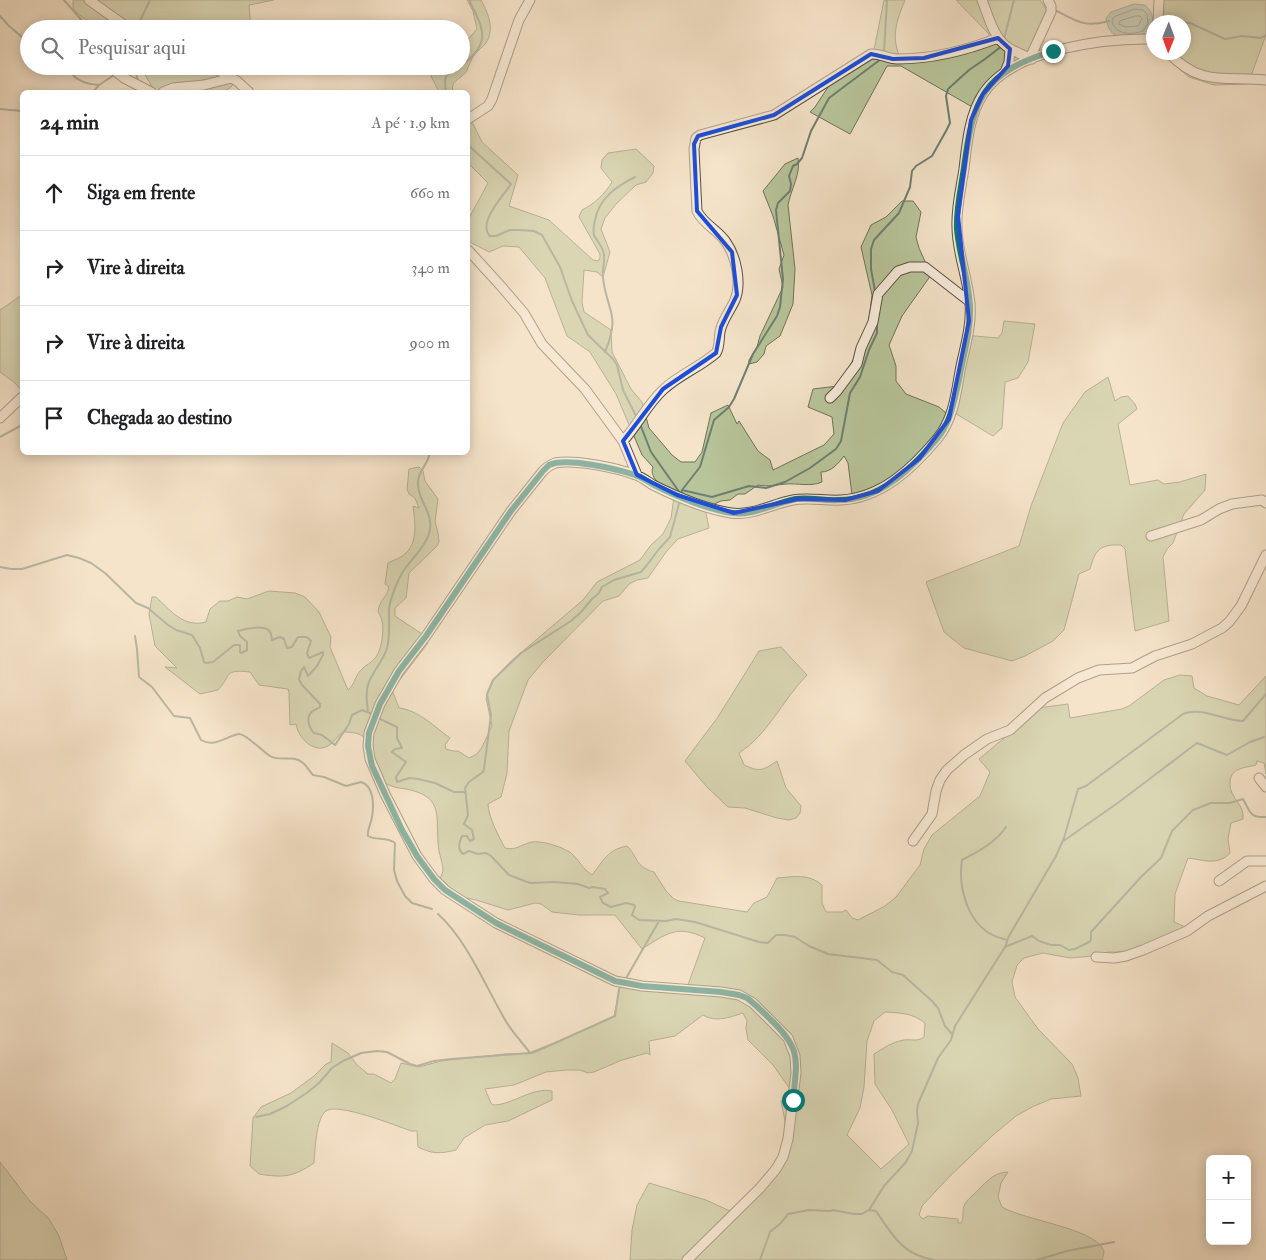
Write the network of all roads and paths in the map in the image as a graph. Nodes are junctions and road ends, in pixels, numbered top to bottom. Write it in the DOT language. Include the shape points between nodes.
graph roads {
  1 [pos="89,0"];
  2 [pos="530,0"];
  3 [pos="982,0"];
  4 [pos="1048,0"];
  5 [pos="1159,0"];
  6 [pos="1158,15"];
  7 [pos="117,20"];
  8 [pos="998,38"];
  9 [pos="1146,40"];
  10 [pos="1010,49"];
  11 [pos="1031,58"];
  12 [pos="1176,60"];
  13 [pos="1005,72"];
  14 [pos="120,75"];
  15 [pos="227,75"];
  16 [pos="232,78"];
  17 [pos="1266,80"];
  18 [pos="147,90"];
  19 [pos="168,90"];
  20 [pos="247,90"];
  21 [pos="470,117"];
  22 [pos="470,252"];
  23 [pos="970,302"];
  24 [pos="830,398"];
  25 [pos="20,399"];
  26 [pos="0,418"];
  27 [pos="622,441"];
  28 [pos="637,475"];
  29 [pos="1266,503"];
  30 [pos="1152,536"];
  31 [pos="1266,555"];
  32 [pos="1259,778"];
  33 [pos="1266,787"];
  34 [pos="913,841"];
  35 [pos="1266,861"];
  36 [pos="1219,881"];
  37 [pos="1266,881"];
  38 [pos="1262,887"];
  39 [pos="1096,957"];
  40 [pos="687,1260"];
  1 -- 7 [label="street"];
  2 -- 21 [label="street" via="518,20 492,99 488,106"];
  3 -- 8 [label="street"];
  4 -- 11 [label="street" via="1051,12"];
  5 -- 6 [label="street"];
  8 -- 10 [label="street"];
  8 -- 27 [label="street" via="924,58 893,59 871,54 774,115 697,137 694,144 697,211 732,252 736,263 737,295 721,327 716,354 664,389"];
  9 -- 11 [label="street" via="1077,46"];
  10 -- 11 [label="street"];
  10 -- 13 [label="street"];
  11 -- 13 [label="street"];
  12 -- 17 [label="street" via="1186,70 1198,75"];
  13 -- 23 [label="street" via="983,94 967,140 957,227"];
  14 -- 18 [label="street"];
  15 -- 16 [label="street"];
  16 -- 19 [label="street"];
  16 -- 20 [label="street"];
  22 -- 27 [label="street" via="524,313 542,344 585,389"];
  23 -- 24 [label="street" via="925,267 898,271 878,294 873,322 860,348 857,364"];
  23 -- 28 [label="street" via="949,419 939,437 919,459 878,490 861,498 798,499 734,513 681,497"];
  25 -- 26 [label="street"];
  27 -- 28 [label="street"];
  28 -- 40 [label="street" via="581,463 556,463 543,471 511,511 399,671 375,716 368,746 372,766 417,856 445,890 496,923 615,981 739,995 753,1003 788,1038 795,1056 796,1073 783,1157 760,1188"];
  29 -- 30 [label="street" via="1262,500 1232,504 1201,520"];
  31 -- 34 [label="street" via="1241,606 1222,628 1132,668 1099,670 1078,678 1045,698 1010,730 964,754 940,780 932,814"];
  32 -- 33 [label="street"];
  35 -- 36 [label="street" via="1247,861"];
  37 -- 38 [label="street"];
  38 -- 39 [label="street" via="1187,931 1144,950 1120,957"];
}
